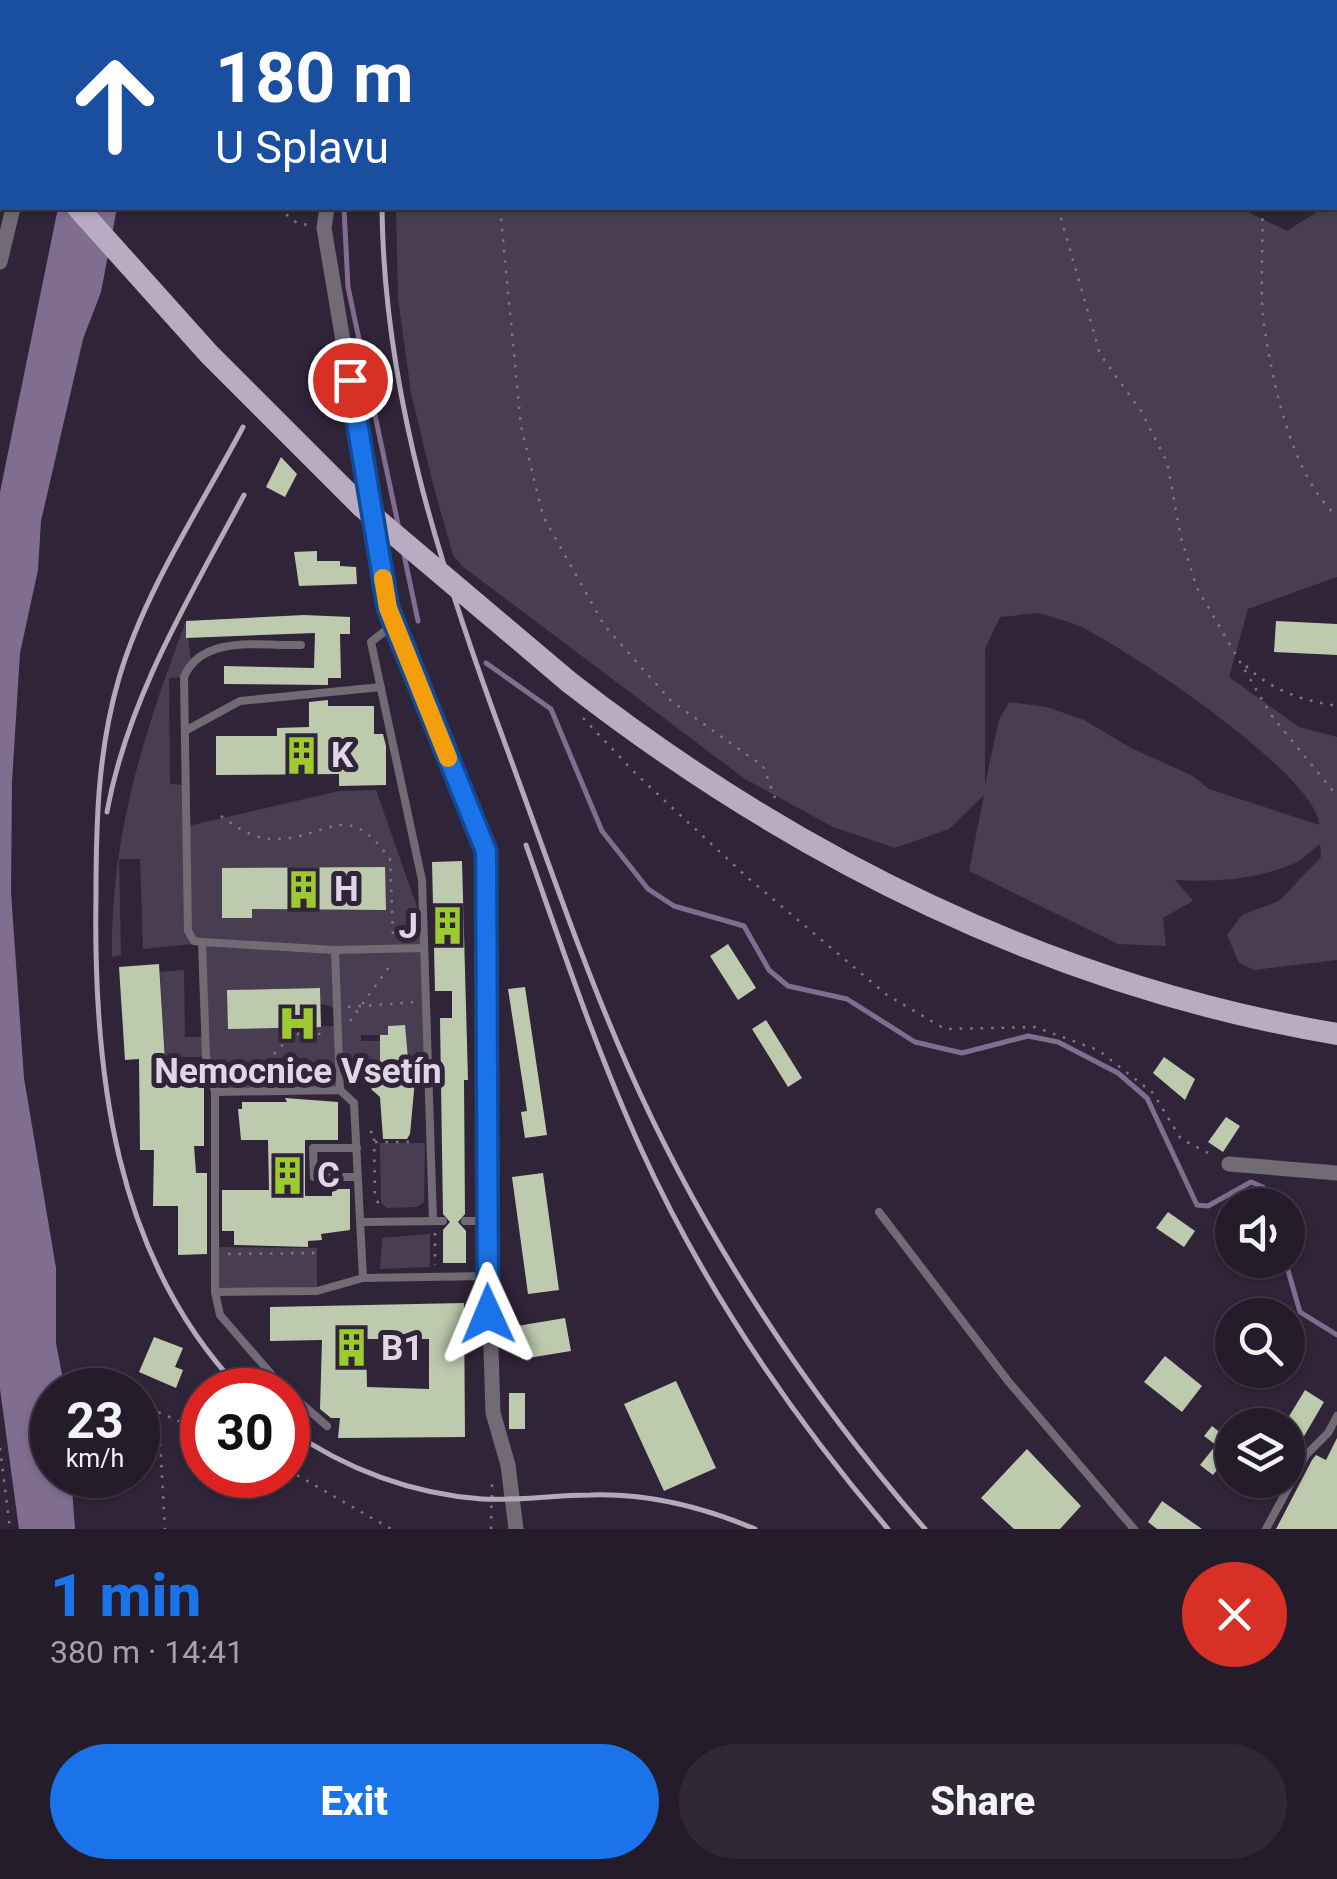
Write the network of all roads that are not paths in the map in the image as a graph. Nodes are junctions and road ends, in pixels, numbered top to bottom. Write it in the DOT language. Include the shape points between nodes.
graph roads {
  1 [pos="13,210"];
  2 [pos="80,210"];
  3 [pos="327,210"];
  4 [pos="0,262"];
  5 [pos="394,624"];
  6 [pos="301,645"];
  7 [pos="381,687"];
  8 [pos="185,731"];
  9 [pos="202,942"];
  10 [pos="422,948"];
  11 [pos="335,950"];
  12 [pos="1337,1034"];
  13 [pos="340,1090"];
  14 [pos="215,1092"];
  15 [pos="357,1148"];
  16 [pos="1229,1164"];
  17 [pos="1337,1173"];
  18 [pos="357,1177"];
  19 [pos="879,1212"];
  20 [pos="465,1220"];
  21 [pos="487,1220"];
  22 [pos="363,1222"];
  23 [pos="488,1276"];
  24 [pos="363,1278"];
  25 [pos="214,1292"];
  26 [pos="266,1368"];
  27 [pos="310,1411"];
  28 [pos="1337,1416"];
  29 [pos="327,1426"];
  30 [pos="516,1529"];
  31 [pos="1134,1529"];
  32 [pos="1266,1529"];
  1 -- 4 [label="street"];
  2 -- 12 [label="main road, bridge" via="209,354 361,506 574,686 774,824 921,904 1062,962 1246,1016"];
  3 -- 5 [label="street" via="324,228"];
  5 -- 7 [label="lane" via="371,642"];
  5 -- 21 [label="street" via="486,851"];
  6 -- 8 [label="lane" via="209,648 191,660 184,677"];
  7 -- 8 [label="lane" via="240,701"];
  7 -- 10 [label="lane" via="422,880"];
  8 -- 9 [label="lane" via="188,932"];
  9 -- 11 [label="lane"];
  9 -- 14 [label="lane" via="206,1056"];
  10 -- 11 [label="lane"];
  10 -- 22 [label="lane" via="438,1221"];
  11 -- 13 [label="lane"];
  13 -- 14 [label="lane"];
  13 -- 15 [label="lane" via="354,1102"];
  14 -- 25 [label="lane"];
  15 -- 18 [label="lane"];
  15 -- 18 [label="lane" via="314,1148 314,1177"];
  16 -- 17 [label="street"];
  18 -- 22 [label="lane"];
  19 -- 31 [label="lane" via="1008,1381"];
  20 -- 21 [label="lane"];
  21 -- 23 [label="street"];
  22 -- 24 [label="lane"];
  23 -- 24 [label="lane"];
  23 -- 30 [label="street" via="492,1413 508,1465"];
  24 -- 25 [label="lane" via="317,1291"];
  25 -- 26 [label="lane" via="220,1315"];
  27 -- 29 [label="lane"];
  28 -- 32 [label="lane" via="1306,1455"];
}
